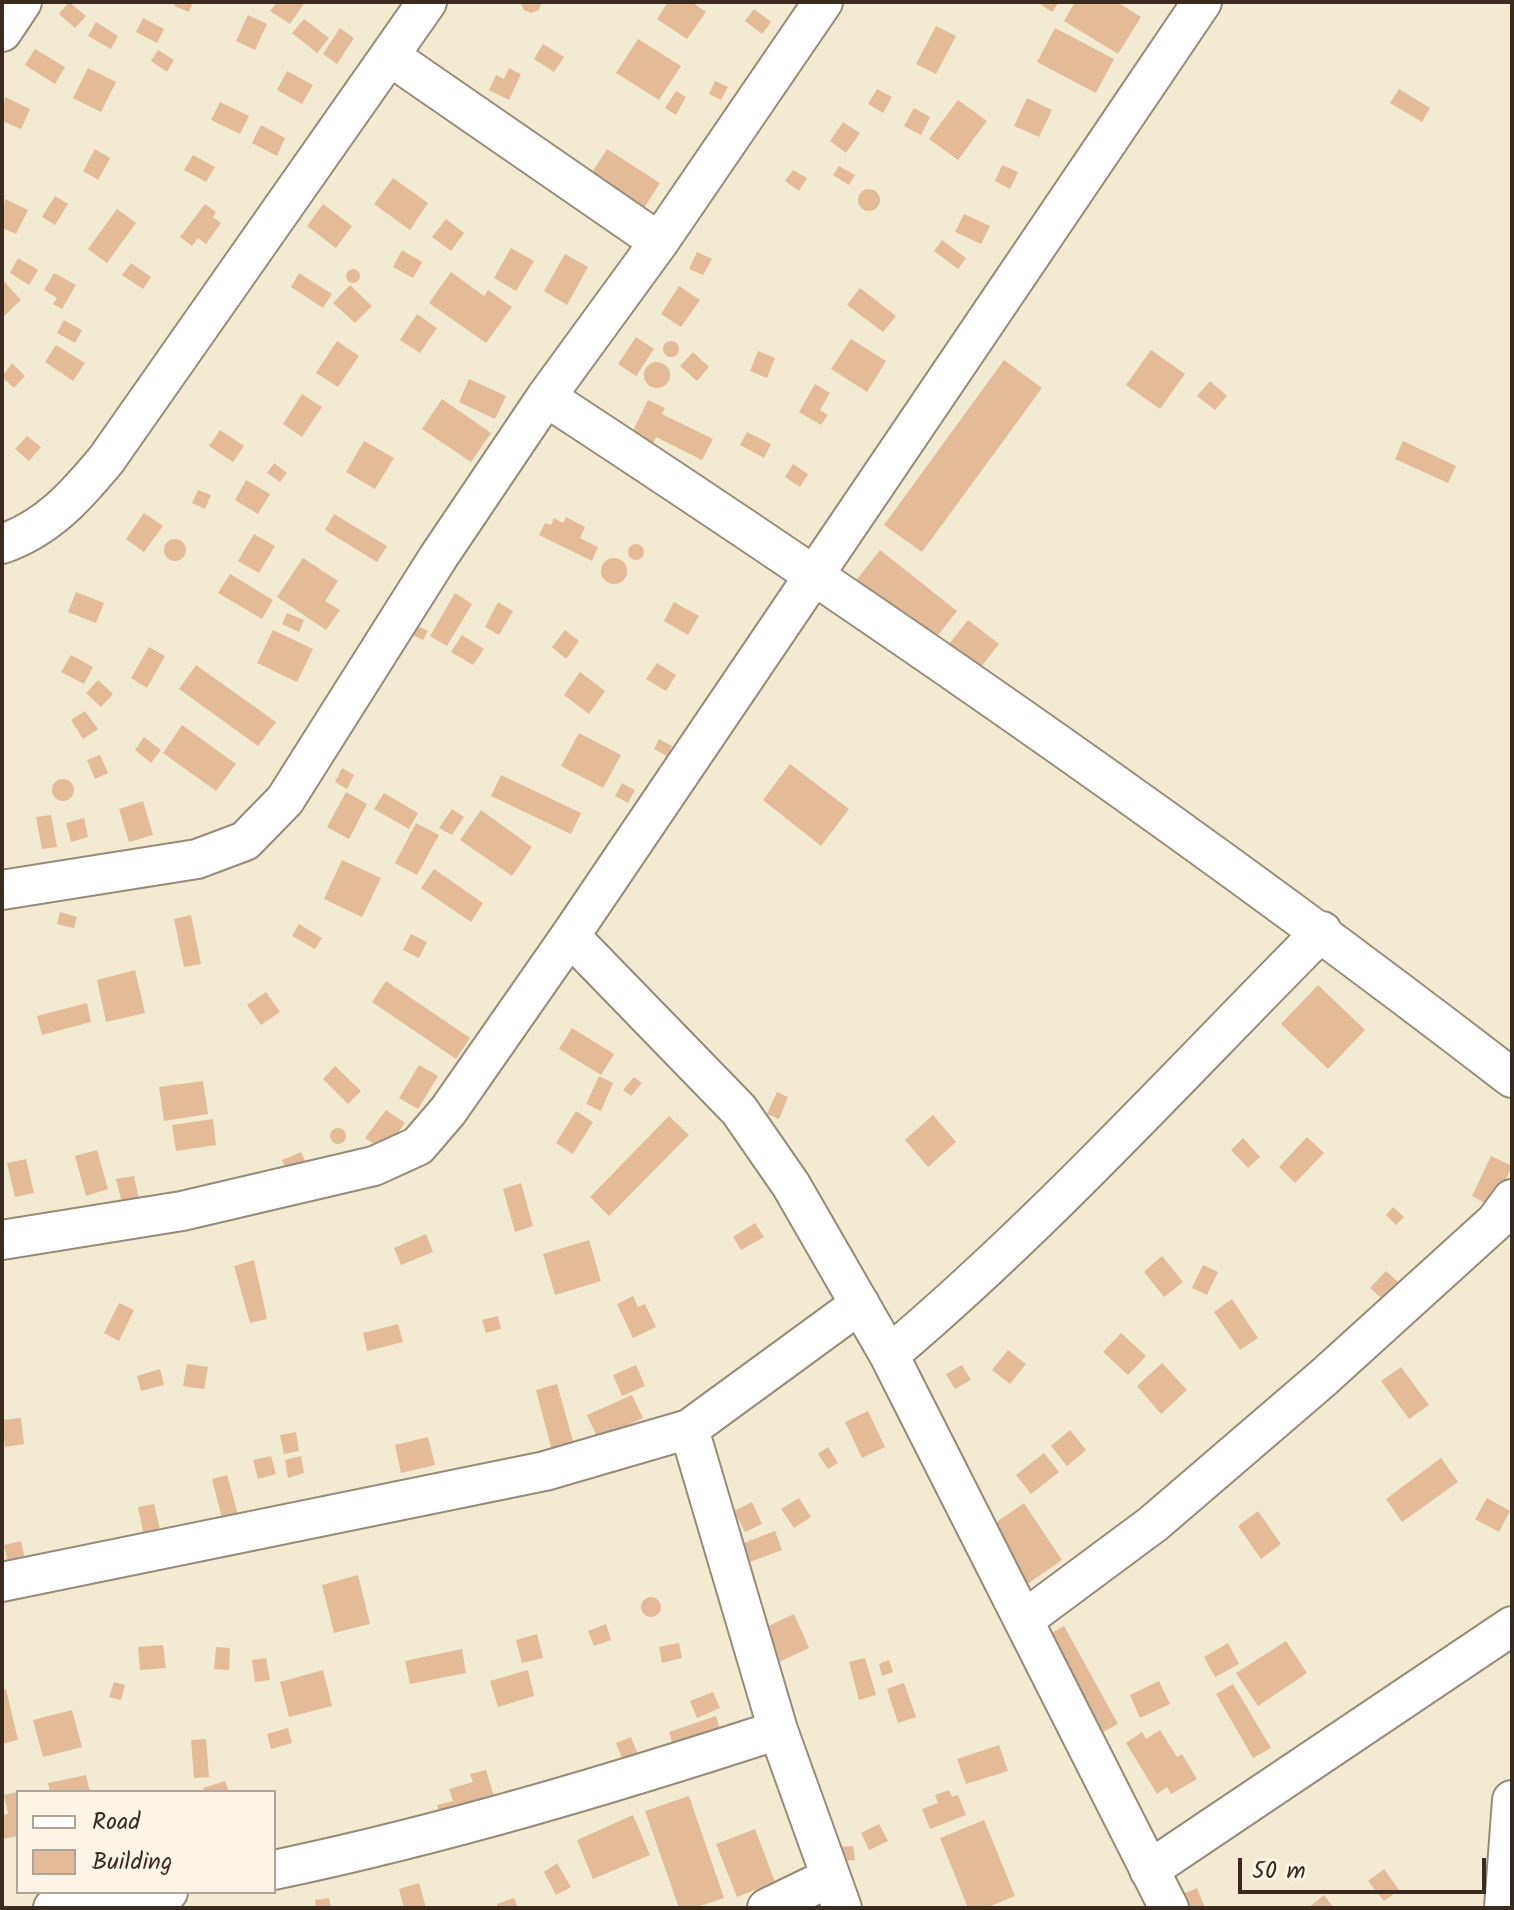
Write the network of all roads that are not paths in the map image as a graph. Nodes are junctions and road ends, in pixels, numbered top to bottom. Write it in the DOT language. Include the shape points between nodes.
graph roads {
  1 [pos="22,2"];
  2 [pos="427,2"];
  3 [pos="823,2"];
  4 [pos="1202,2"];
  5 [pos="2,32"];
  6 [pos="391,57"];
  7 [pos="659,242"];
  8 [pos="546,397"];
  9 [pos="2,544"];
  10 [pos="814,573"];
  11 [pos="2,890"];
  12 [pos="1322,931"];
  13 [pos="570,936"];
  14 [pos="1512,1078"];
  15 [pos="1512,1199"];
  16 [pos="2,1240"];
  17 [pos="860,1304"];
  18 [pos="889,1355"];
  19 [pos="689,1429"];
  20 [pos="2,1582"];
  21 [pos="1025,1619"];
  22 [pos="1512,1626"];
  23 [pos="778,1730"];
  24 [pos="1512,1800"];
  25 [pos="276,1870"];
  26 [pos="1149,1870"];
  27 [pos="836,1893"];
  28 [pos="161,1894"];
  29 [pos="116,1906"];
  30 [pos="53,1908"];
  31 [pos="767,1908"];
  32 [pos="1169,1908"];
  33 [pos="1504,1908"];
  1 -- 5 [label="street"];
  2 -- 6 [label="street"];
  3 -- 7 [label="street"];
  4 -- 10 [label="street"];
  6 -- 7 [label="street"];
  6 -- 9 [label="street" via="106,460 67,507"];
  7 -- 8 [label="street"];
  8 -- 10 [label="street"];
  8 -- 11 [label="street" via="285,800 245,841 197,859"];
  10 -- 12 [label="street"];
  10 -- 13 [label="street"];
  12 -- 14 [label="street"];
  12 -- 18 [label="street" via="1024,1233"];
  13 -- 16 [label="street" via="418,1146 374,1166 182,1211"];
  13 -- 17 [label="street" via="739,1110 791,1185"];
  15 -- 21 [label="street" via="1496,1221 1323,1378 1153,1524"];
  17 -- 18 [label="street"];
  17 -- 19 [label="street"];
  18 -- 21 [label="street"];
  19 -- 20 [label="street" via="545,1471"];
  19 -- 23 [label="street"];
  21 -- 26 [label="street"];
  22 -- 26 [label="street"];
  23 -- 25 [label="street" via="643,1774"];
  23 -- 27 [label="street"];
  24 -- 33 [label="street"];
  26 -- 32 [label="street"];
  27 -- 31 [label="street"];
  28 -- 29 [label="street"];
  29 -- 30 [label="street"];
}
